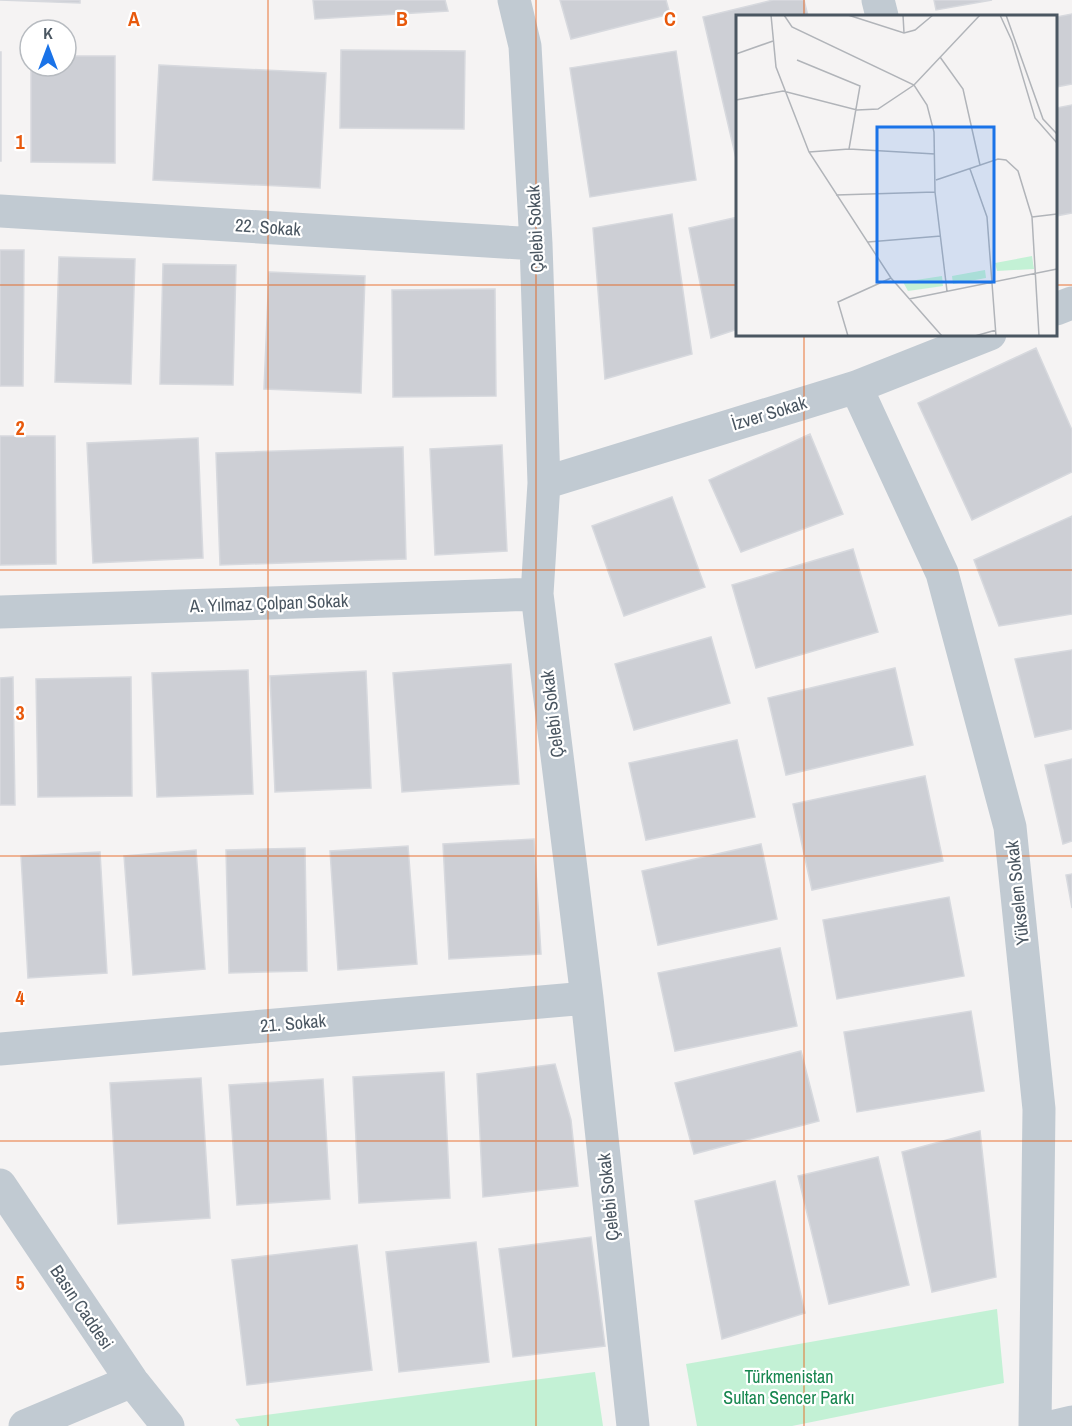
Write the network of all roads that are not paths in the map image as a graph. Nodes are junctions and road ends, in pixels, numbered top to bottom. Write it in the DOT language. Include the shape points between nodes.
graph roads {
  1 [pos="514,0"];
  2 [pos="879,0"];
  3 [pos="882,15"];
  4 [pos="0,211"];
  5 [pos="536,244"];
  6 [pos="1072,303"];
  7 [pos="1057,309"];
  8 [pos="980,336"];
  9 [pos="947,343"];
  10 [pos="856,387"];
  11 [pos="544,483"];
  12 [pos="537,594"];
  13 [pos="0,612"];
  14 [pos="587,998"];
  15 [pos="0,1049"];
  16 [pos="0,1185"];
  17 [pos="132,1382"];
  18 [pos="1072,1422"];
  19 [pos="25,1426"];
  20 [pos="168,1426"];
  21 [pos="633,1426"];
  22 [pos="1035,1426"];
  23 [pos="1055,1426"];
  1 -- 5 [label="street, Çelebi Sokak" via="525,46"];
  2 -- 3 [label="street"];
  4 -- 5 [label="street, 22. Sokak"];
  5 -- 11 [label="street, Çelebi Sokak"];
  6 -- 7 [label="street"];
  8 -- 9 [label="street, İzver Sokak"];
  9 -- 10 [label="street, İzver Sokak"];
  10 -- 11 [label="street, İzver Sokak"];
  10 -- 22 [label="street, Yükselen Sokak" via="942,573 1010,827 1039,1109"];
  11 -- 12 [label="street, Çelebi Sokak"];
  12 -- 13 [label="street, A. Yılmaz Çolpan Sokak"];
  12 -- 14 [label="street, Çelebi Sokak"];
  14 -- 15 [label="street, 21. Sokak"];
  14 -- 21 [label="street, Çelebi Sokak"];
  16 -- 17 [label="street, Basın Caddesi"];
  17 -- 19 [label="street"];
  17 -- 20 [label="street, Basın Caddesi"];
  18 -- 23 [label="street"];
}
